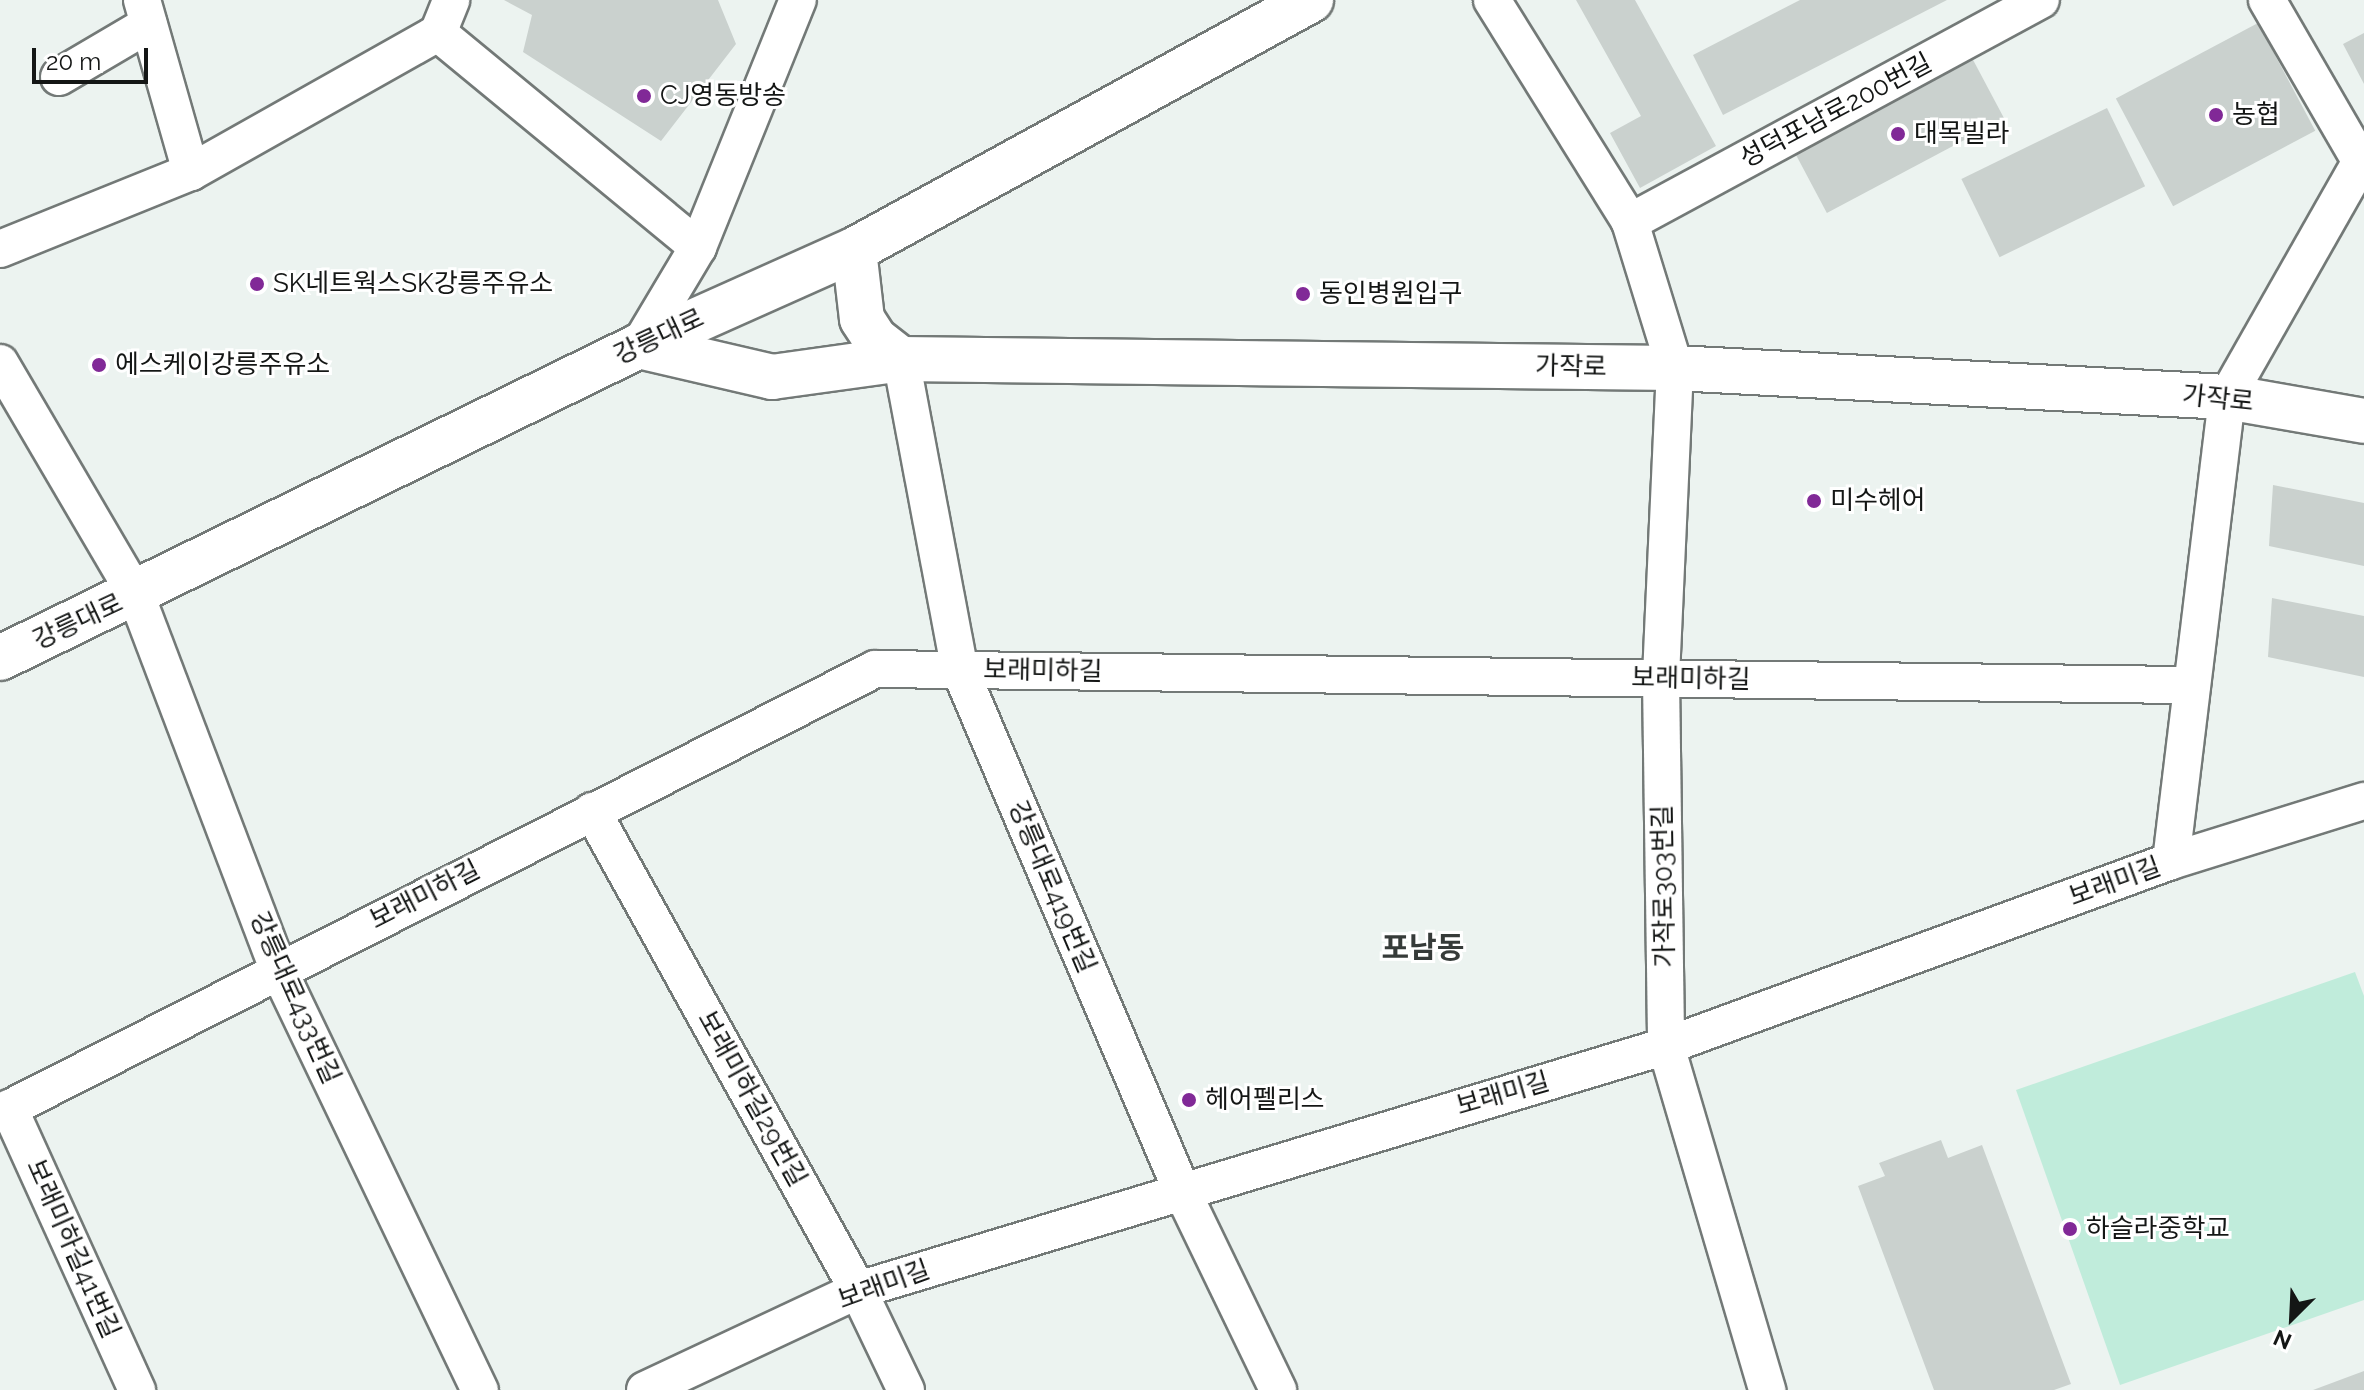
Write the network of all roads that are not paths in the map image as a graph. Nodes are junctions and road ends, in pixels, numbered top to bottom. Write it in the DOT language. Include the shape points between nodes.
graph roads {
  1 [pos="451,0"];
  2 [pos="798,0"];
  3 [pos="1311,0"];
  4 [pos="1492,0"];
  5 [pos="2041,0"];
  6 [pos="2267,0"];
  7 [pos="146,12"];
  8 [pos="438,33"];
  9 [pos="59,77"];
  10 [pos="2361,157"];
  11 [pos="191,172"];
  12 [pos="1630,222"];
  13 [pos="698,247"];
  14 [pos="0,249"];
  15 [pos="854,250"];
  16 [pos="639,346"];
  17 [pos="901,359"];
  18 [pos="0,363"];
  19 [pos="1675,368"];
  20 [pos="2227,397"];
  21 [pos="2364,421"];
  22 [pos="136,595"];
  23 [pos="0,658"];
  24 [pos="960,670"];
  25 [pos="1661,679"];
  26 [pos="2192,685"];
  27 [pos="2364,801"];
  28 [pos="592,811"];
  29 [pos="2171,861"];
  30 [pos="278,969"];
  31 [pos="1666,1046"];
  32 [pos="5,1110"];
  33 [pos="1181,1189"];
  34 [pos="858,1290"];
  35 [pos="137,1390"];
  36 [pos="480,1390"];
  37 [pos="645,1390"];
  38 [pos="906,1390"];
  39 [pos="1278,1390"];
  40 [pos="1767,1390"];
  1 -- 8 [label="street"];
  2 -- 13 [label="street"];
  3 -- 15 [label="street, 강릉대로"];
  4 -- 12 [label="street, 가작로303번길"];
  5 -- 12 [label="street, 성덕포남로200번길"];
  6 -- 10 [label="street"];
  7 -- 9 [label="street"];
  7 -- 11 [label="street"];
  8 -- 11 [label="street"];
  8 -- 13 [label="street"];
  10 -- 20 [label="street"];
  11 -- 14 [label="street"];
  12 -- 19 [label="street, 가작로303번길"];
  13 -- 16 [label="street"];
  15 -- 16 [label="street, 강릉대로"];
  15 -- 17 [label="street" via="862,319 875,339"];
  16 -- 17 [label="street, 가작로" via="772,377"];
  16 -- 22 [label="street, 강릉대로"];
  17 -- 19 [label="street, 가작로"];
  17 -- 24 [label="street, 강릉대로419번길"];
  18 -- 22 [label="street, 강릉대로433번길"];
  19 -- 20 [label="street, 가작로"];
  19 -- 25 [label="street, 가작로303번길"];
  20 -- 21 [label="street, 가작로"];
  20 -- 26 [label="street"];
  22 -- 23 [label="street, 강릉대로"];
  22 -- 30 [label="street, 강릉대로433번길"];
  24 -- 25 [label="street, 보래미하길"];
  24 -- 28 [label="street, 보래미하길" via="875,669"];
  24 -- 33 [label="street, 강릉대로419번길"];
  25 -- 26 [label="street, 보래미하길"];
  25 -- 31 [label="street, 가작로303번길"];
  26 -- 29 [label="street"];
  27 -- 29 [label="street, 보래미길"];
  28 -- 30 [label="street, 보래미하길"];
  28 -- 34 [label="street, 보래미하길29번길"];
  29 -- 31 [label="street, 보래미길"];
  30 -- 32 [label="street, 보래미하길"];
  30 -- 36 [label="street, 강릉대로433번길"];
  31 -- 33 [label="street, 보래미길"];
  31 -- 40 [label="street, 가작로303번길"];
  32 -- 35 [label="street, 보래미하길41번길"];
  33 -- 34 [label="street, 보래미길"];
  33 -- 39 [label="street, 강릉대로419번길"];
  34 -- 37 [label="street, 보래미길"];
  34 -- 38 [label="street, 보래미하길29번길"];
}
